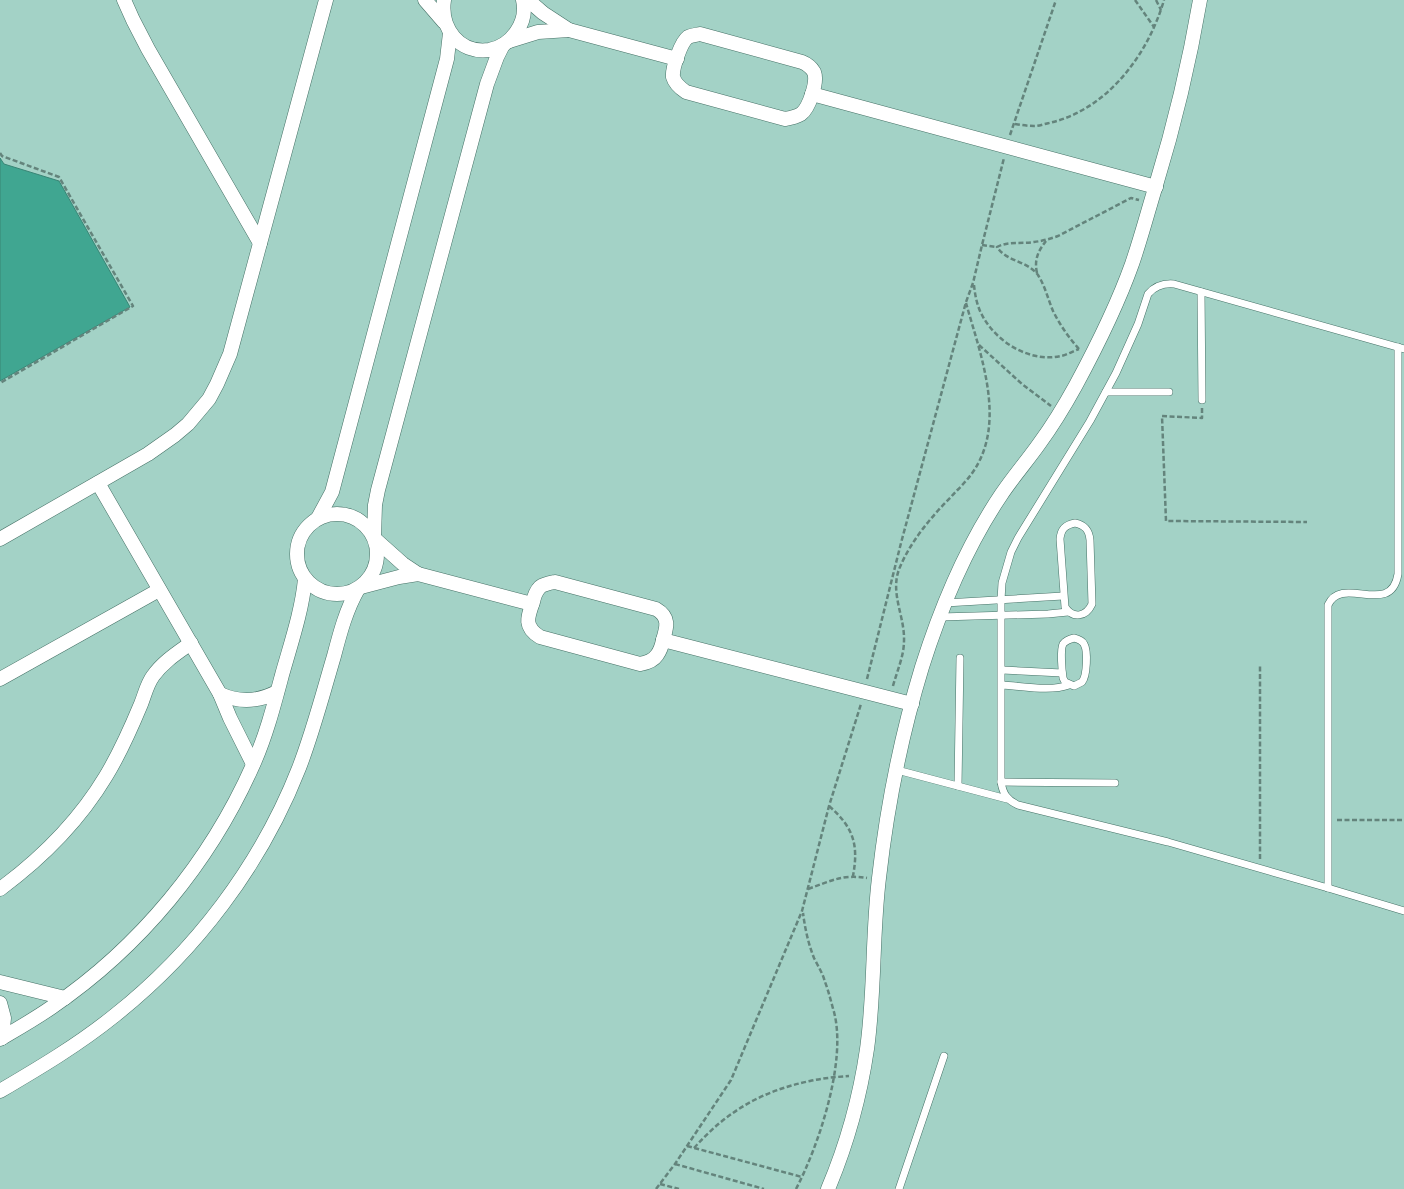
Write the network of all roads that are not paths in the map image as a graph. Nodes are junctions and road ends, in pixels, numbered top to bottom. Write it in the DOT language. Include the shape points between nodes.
graph roads {
  1 [pos="124,0"];
  2 [pos="326,0"];
  3 [pos="425,0"];
  4 [pos="444,0"];
  5 [pos="523,0"];
  6 [pos="528,0"];
  7 [pos="1200,0"];
  8 [pos="447,27"];
  9 [pos="569,30"];
  10 [pos="506,43"];
  11 [pos="677,59"];
  12 [pos="812,94"];
  13 [pos="1156,187"];
  14 [pos="260,243"];
  15 [pos="1201,292"];
  16 [pos="1401,348"];
  17 [pos="1106,392"];
  18 [pos="1169,392"];
  19 [pos="1202,400"];
  20 [pos="98,483"];
  21 [pos="318,518"];
  22 [pos="0,538"];
  23 [pos="374,538"];
  24 [pos="418,574"];
  25 [pos="304,579"];
  26 [pos="359,588"];
  27 [pos="160,590"];
  28 [pos="1063,596"];
  29 [pos="1000,600"];
  30 [pos="945,603"];
  31 [pos="532,604"];
  32 [pos="1068,612"];
  33 [pos="1001,615"];
  34 [pos="940,617"];
  35 [pos="663,640"];
  36 [pos="191,644"];
  37 [pos="960,658"];
  38 [pos="1002,670"];
  39 [pos="1062,673"];
  40 [pos="0,679"];
  41 [pos="1002,685"];
  42 [pos="1069,685"];
  43 [pos="277,692"];
  44 [pos="220,694"];
  45 [pos="912,704"];
  46 [pos="253,764"];
  47 [pos="897,770"];
  48 [pos="1001,782"];
  49 [pos="1115,783"];
  50 [pos="958,786"];
  51 [pos="1007,799"];
  52 [pos="1328,888"];
  53 [pos="0,889"];
  54 [pos="1404,911"];
  55 [pos="0,982"];
  56 [pos="65,998"];
  57 [pos="0,1003"];
  58 [pos="1,1038"];
  59 [pos="944,1056"];
  60 [pos="0,1091"];
  61 [pos="828,1189"];
  62 [pos="899,1189"];
  1 -- 14 [label="street" via="140,34"];
  2 -- 14 [label="street"];
  3 -- 8 [label="street"];
  4 -- 8 [label="street" via="442,10"];
  5 -- 10 [label="street" via="523,19 518,31"];
  6 -- 9 [label="street"];
  7 -- 13 [label="street" via="1182,91"];
  8 -- 10 [label="street" via="460,43 474,49 489,50"];
  8 -- 21 [label="street" via="447,58 334,485"];
  9 -- 10 [label="street" via="538,32"];
  9 -- 11 [label="street"];
  10 -- 23 [label="street" via="487,84 378,490"];
  11 -- 12 [label="street" via="683,42 700,34 808,65 814,71"];
  11 -- 12 [label="street" via="673,77 686,92 785,119 800,115"];
  12 -- 13 [label="street"];
  13 -- 30 [label="street" via="1132,265 1091,356 1060,413 984,523"];
  14 -- 20 [label="street" via="230,354 209,398 188,424 162,445"];
  15 -- 16 [label="lane"];
  15 -- 17 [label="lane" via="1167,283 1148,294 1128,349"];
  15 -- 19 [label="lane"];
  16 -- 52 [label="lane" via="1396,582 1387,593 1342,593 1331,599 1328,605"];
  17 -- 18 [label="lane"];
  17 -- 29 [label="lane" via="1018,538 1005,567"];
  20 -- 22 [label="street"];
  20 -- 27 [label="street"];
  21 -- 23 [label="street" via="334,514 350,516 364,524"];
  21 -- 25 [label="street" via="309,525 297,545 296,557"];
  23 -- 24 [label="street"];
  23 -- 26 [label="street" via="378,552 376,565"];
  24 -- 26 [label="street"];
  24 -- 31 [label="street"];
  25 -- 26 [label="street" via="329,594 344,594"];
  25 -- 43 [label="street" via="301,603"];
  26 -- 60 [label="street" via="346,614 300,767 278,816 220,907 152,984 114,1016 74,1046"];
  27 -- 36 [label="street"];
  27 -- 40 [label="street"];
  28 -- 29 [label="lane"];
  28 -- 32 [label="lane"];
  28 -- 32 [label="lane" via="1061,533 1069,524 1081,524 1089,534 1092,604 1085,614"];
  29 -- 30 [label="lane"];
  29 -- 33 [label="lane"];
  30 -- 34 [label="street"];
  31 -- 35 [label="street" via="541,587 548,583 563,583 662,612 667,623"];
  31 -- 35 [label="street" via="528,616 530,628 547,639 640,664 657,656"];
  32 -- 33 [label="lane"];
  33 -- 34 [label="lane"];
  33 -- 38 [label="lane"];
  34 -- 45 [label="street"];
  35 -- 45 [label="street"];
  36 -- 44 [label="street"];
  36 -- 53 [label="street" via="159,668 148,684 118,755 80,814 49,849"];
  37 -- 50 [label="lane"];
  38 -- 39 [label="lane"];
  38 -- 41 [label="lane"];
  39 -- 42 [label="lane"];
  39 -- 42 [label="lane" via="1064,643 1068,639 1080,639 1086,648 1085,678 1078,685"];
  41 -- 42 [label="lane" via="1051,688"];
  41 -- 48 [label="lane"];
  43 -- 44 [label="street" via="249,701"];
  43 -- 46 [label="street"];
  44 -- 46 [label="street"];
  45 -- 47 [label="street"];
  46 -- 56 [label="street" via="233,806 184,883 123,950"];
  47 -- 50 [label="lane"];
  47 -- 61 [label="street" via="878,880 866,1050 856,1107"];
  48 -- 49 [label="lane"];
  48 -- 51 [label="lane"];
  50 -- 51 [label="lane"];
  51 -- 52 [label="lane" via="1018,806 1168,842"];
  52 -- 54 [label="lane"];
  55 -- 56 [label="street"];
  56 -- 58 [label="street"];
  57 -- 58 [label="street" via="4,1018"];
  59 -- 62 [label="lane"];
}
